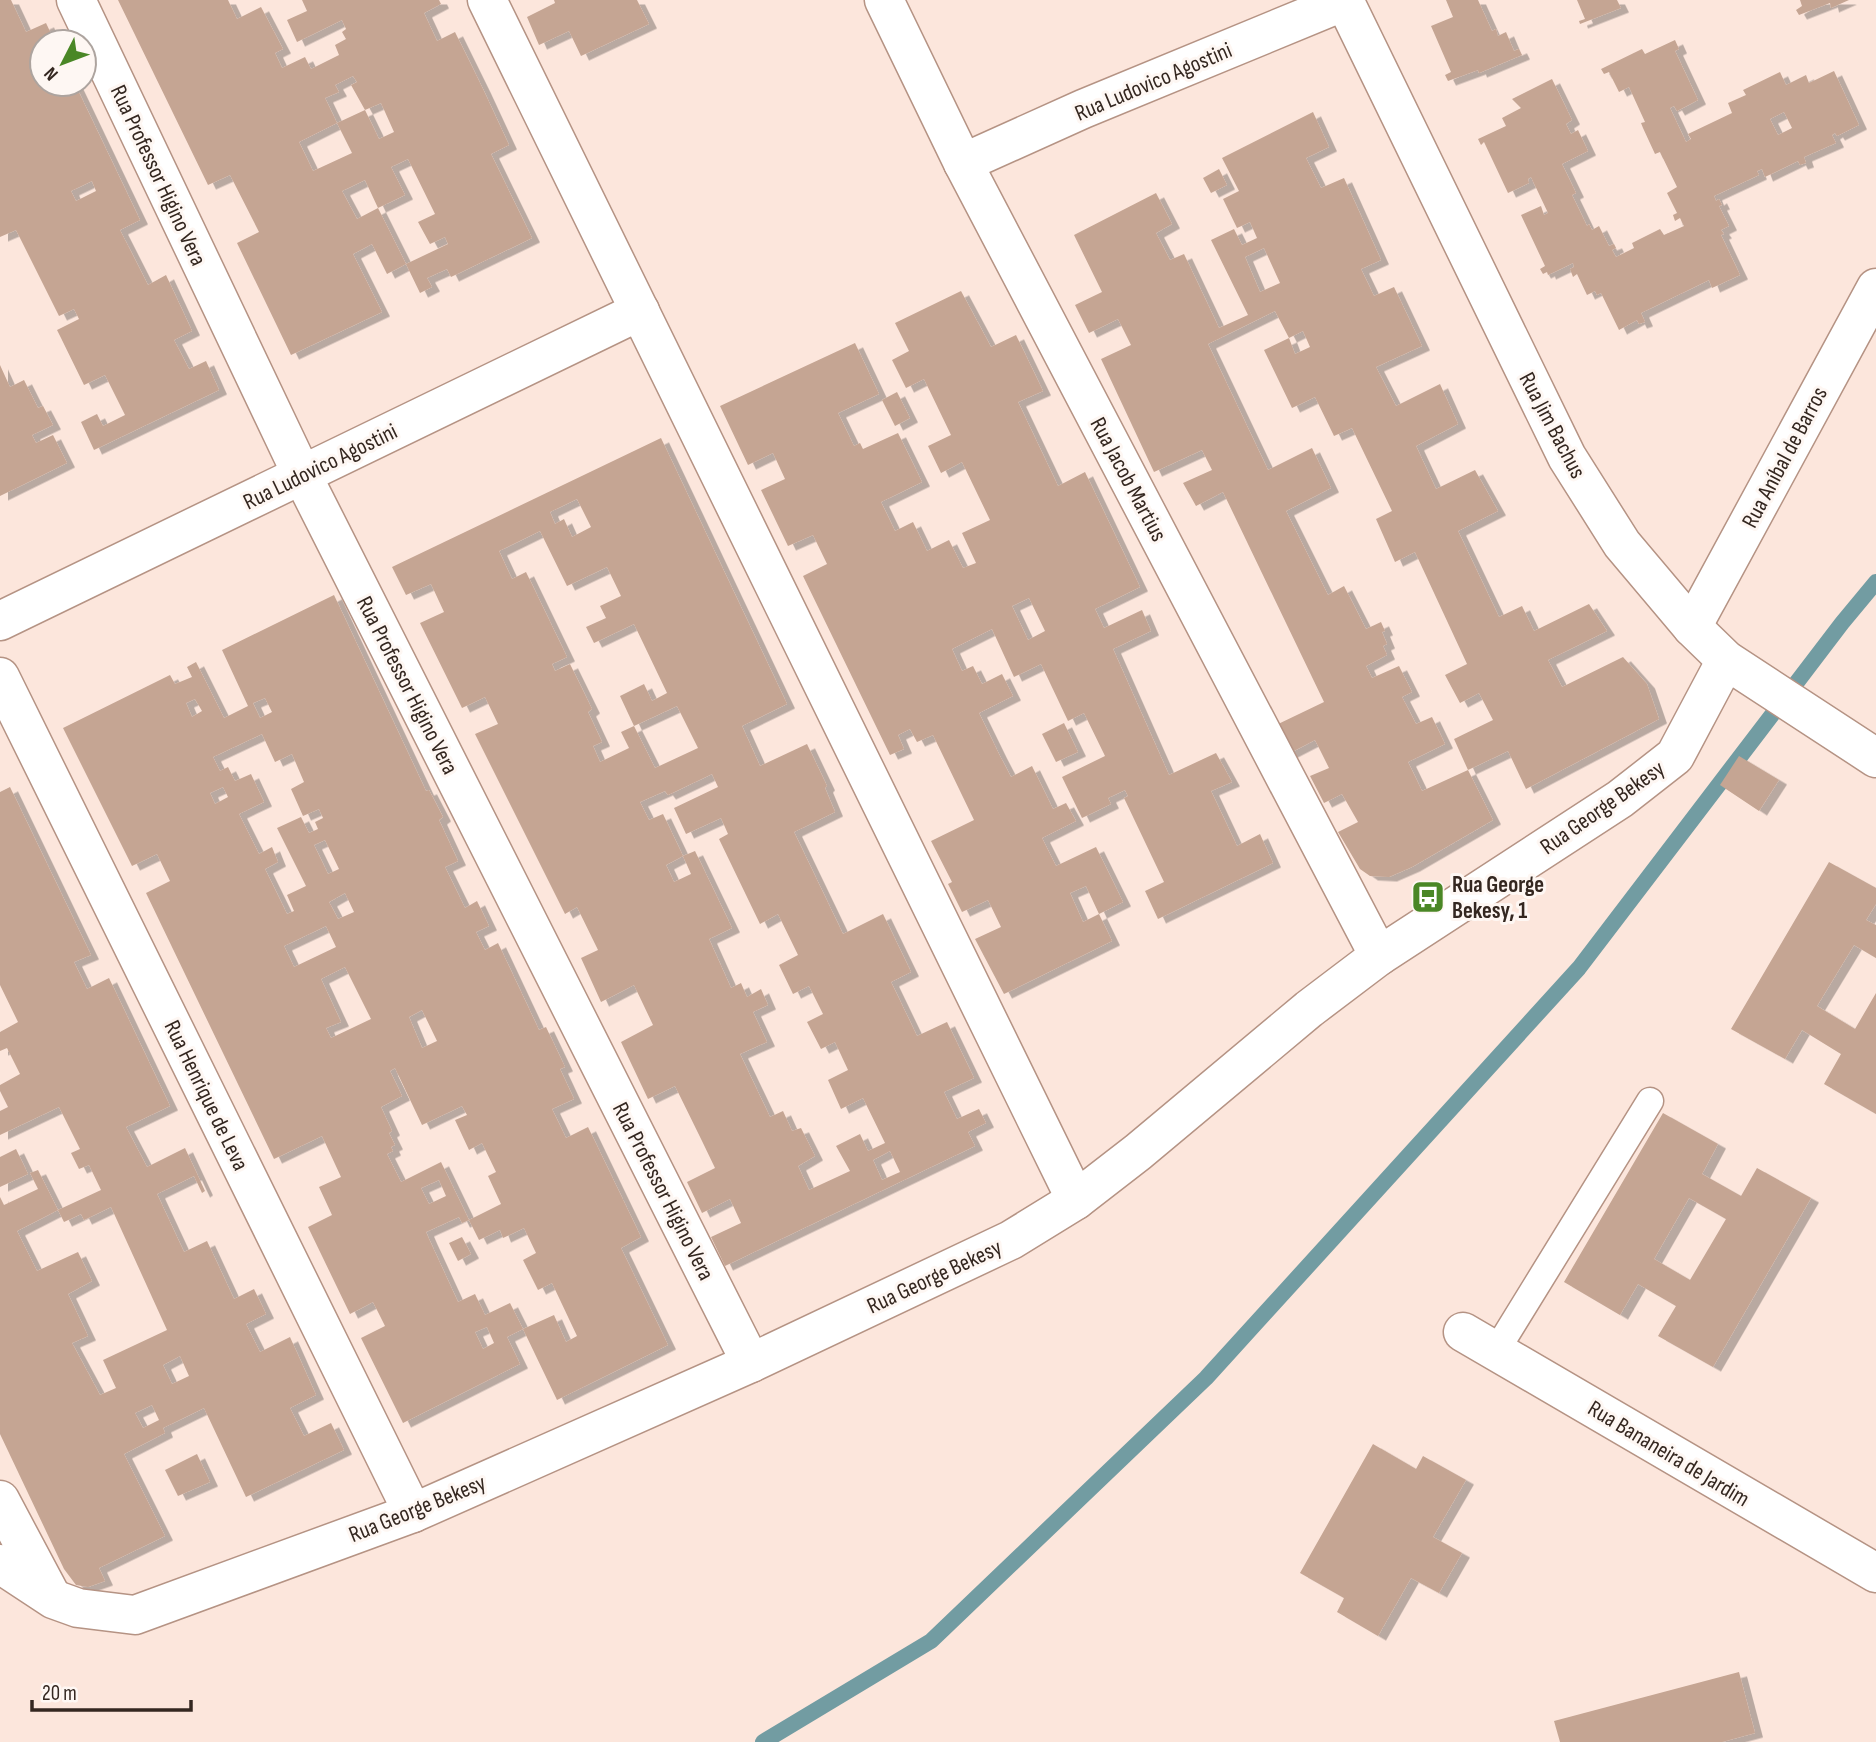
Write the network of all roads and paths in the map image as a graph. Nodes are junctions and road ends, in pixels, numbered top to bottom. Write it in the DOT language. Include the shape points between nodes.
graph roads {
  1 [pos="76,0"];
  2 [pos="487,0"];
  3 [pos="884,0"];
  4 [pos="1344,1"];
  5 [pos="963,163"];
  6 [pos="1876,288"];
  7 [pos="640,311"];
  8 [pos="302,475"];
  9 [pos="0,621"];
  10 [pos="1692,627"];
  11 [pos="1726,660"];
  12 [pos="0,677"];
  13 [pos="1876,758"];
  14 [pos="1379,956"];
  15 [pos="1650,1101"];
  16 [pos="1076,1200"];
  17 [pos="1463,1332"];
  18 [pos="1496,1351"];
  19 [pos="751,1363"];
  20 [pos="0,1500"];
  21 [pos="413,1513"];
  22 [pos="0,1564"];
  23 [pos="1876,1573"];
  24 [pos="53,1599"];
  1 -- 8 [label="street, Rua Professor Higino Vera"];
  2 -- 7 [label="street"];
  3 -- 5 [label="street, Rua Jacob Martius"];
  4 -- 5 [label="street, Rua Ludovico Agostini"];
  4 -- 10 [label="street, Rua Jim Bachus" via="1567,457 1622,544"];
  5 -- 14 [label="street, Rua Jacob Martius"];
  6 -- 10 [label="street, Rua Aníbal de Barros"];
  7 -- 8 [label="street, Rua Ludovico Agostini"];
  7 -- 16 [label="street"];
  8 -- 9 [label="street, Rua Ludovico Agostini"];
  8 -- 19 [label="street, Rua Professor Higino Vera"];
  10 -- 11 [label="street, Rua Jim Bachus"];
  11 -- 13 [label="street, Rua Jim Bachus"];
  11 -- 14 [label="street, Rua George Bekesy" via="1675,756 1620,799"];
  12 -- 21 [label="street, Rua Henrique de Leva"];
  14 -- 16 [label="street, Rua George Bekesy"];
  15 -- 18 [label="lane"];
  16 -- 19 [label="street, Rua George Bekesy" via="1011,1240"];
  17 -- 18 [label="street, Rua Bananeira de Jardim"];
  18 -- 23 [label="street, Rua Bananeira de Jardim"];
  19 -- 21 [label="street, Rua George Bekesy"];
  20 -- 24 [label="street"];
  21 -- 24 [label="street, Rua George Bekesy" via="135,1615 78,1608"];
  22 -- 24 [label="street, Rua George Bekesy"];
}
